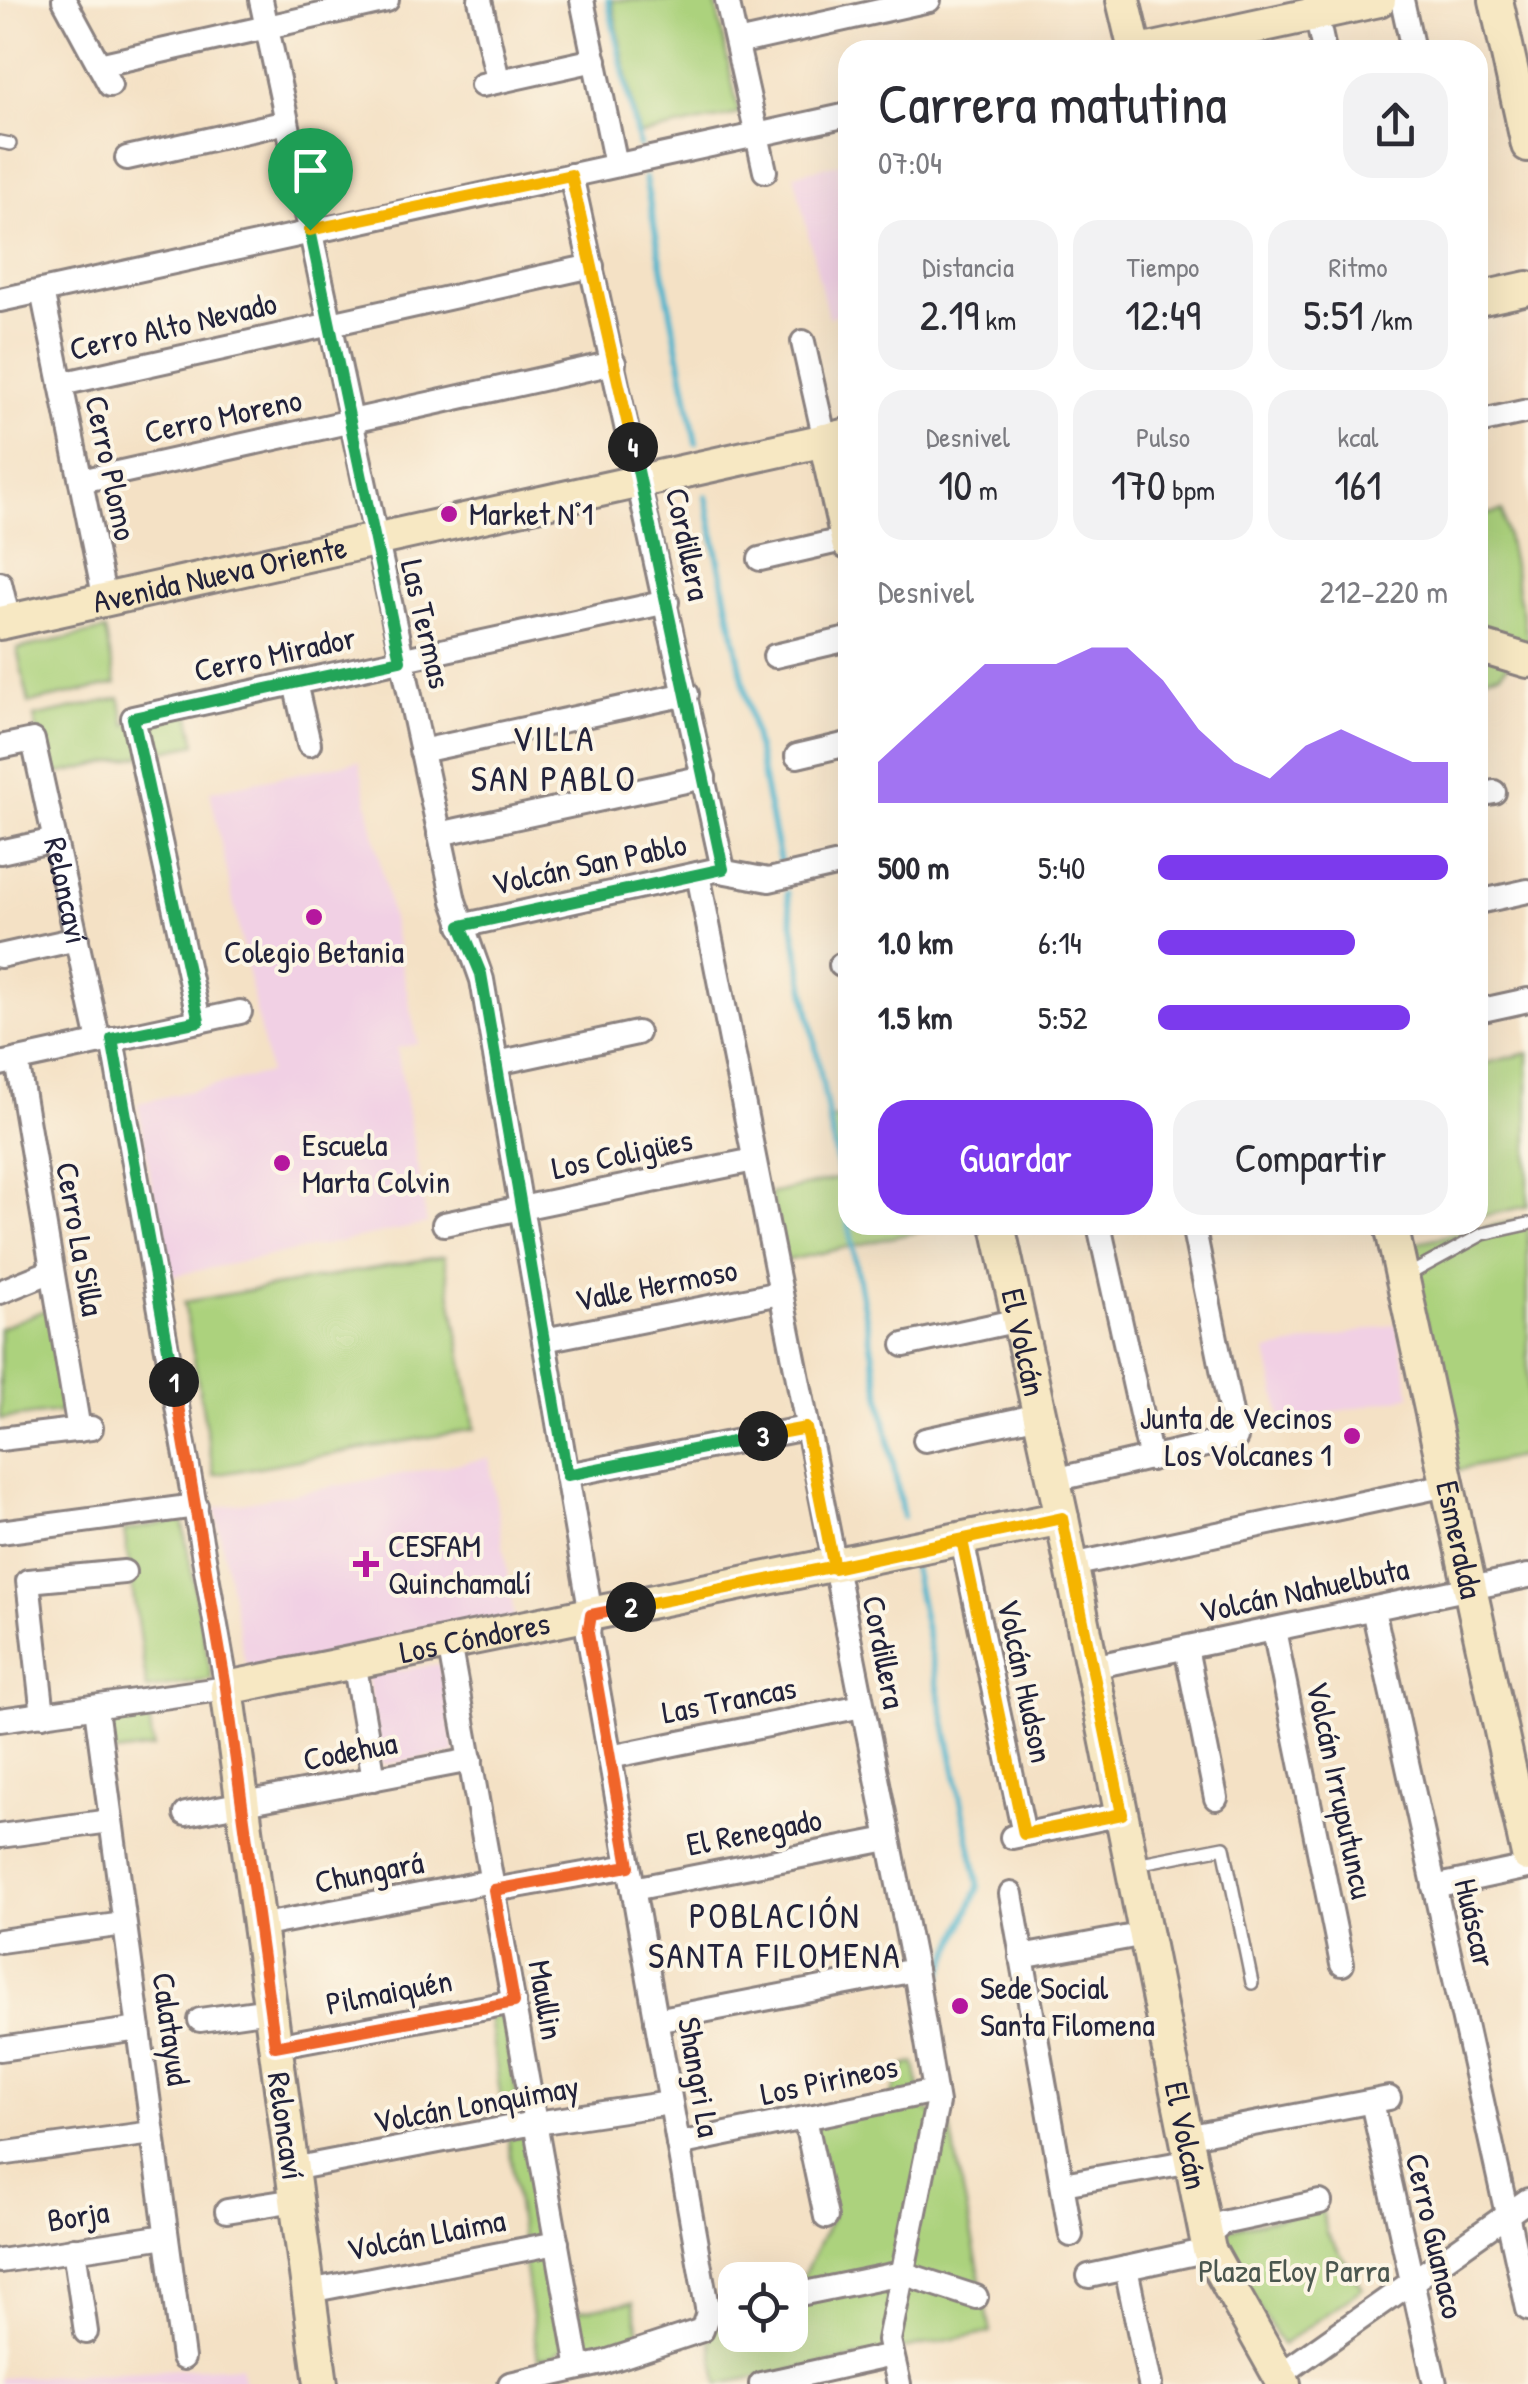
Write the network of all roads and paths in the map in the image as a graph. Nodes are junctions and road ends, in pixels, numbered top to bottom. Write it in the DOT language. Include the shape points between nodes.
graph roads {
  1 [pos="64,0"];
  2 [pos="262,0"];
  3 [pos="387,0"];
  4 [pos="480,0"];
  5 [pos="582,0"];
  6 [pos="727,0"];
  7 [pos="928,0"];
  8 [pos="1124,0"];
  9 [pos="1379,0"];
  10 [pos="1402,0"];
  11 [pos="1496,0"];
  12 [pos="1316,14"];
  13 [pos="267,28"];
  14 [pos="1132,40"];
  15 [pos="1237,40"];
  16 [pos="1322,40"];
  17 [pos="1411,40"];
  18 [pos="737,43"];
  19 [pos="1519,58"];
  20 [pos="595,60"];
  21 [pos="838,117"];
  22 [pos="287,122"];
  23 [pos="756,135"];
  24 [pos="1528,144"];
  25 [pos="127,158"];
  26 [pos="616,166"];
  27 [pos="765,171"];
  28 [pos="571,175"];
  29 [pos="310,230"];
  30 [pos="592,266"];
  31 [pos="1528,288"];
  32 [pos="42,291"];
  33 [pos="1488,297"];
  34 [pos="0,300"];
  35 [pos="329,324"];
  36 [pos="803,342"];
  37 [pos="614,363"];
  38 [pos="60,384"];
  39 [pos="1528,411"];
  40 [pos="1488,420"];
  41 [pos="349,422"];
  42 [pos="836,438"];
  43 [pos="81,480"];
  44 [pos="641,481"];
  45 [pos="374,541"];
  46 [pos="838,543"];
  47 [pos="760,560"];
  48 [pos="0,583"];
  49 [pos="105,600"];
  50 [pos="666,602"];
  51 [pos="4,622"];
  52 [pos="838,641"];
  53 [pos="1488,649"];
  54 [pos="775,656"];
  55 [pos="400,660"];
  56 [pos="1528,661"];
  57 [pos="295,682"];
  58 [pos="686,694"];
  59 [pos="309,744"];
  60 [pos="838,746"];
  61 [pos="0,747"];
  62 [pos="421,751"];
  63 [pos="798,756"];
  64 [pos="704,777"];
  65 [pos="440,834"];
  66 [pos="55,840"];
  67 [pos="0,852"];
  68 [pos="838,864"];
  69 [pos="723,869"];
  70 [pos="698,874"];
  71 [pos="1528,891"];
  72 [pos="1488,900"];
  73 [pos="461,926"];
  74 [pos="77,939"];
  75 [pos="0,956"];
  76 [pos="1528,1000"];
  77 [pos="1488,1008"];
  78 [pos="240,1012"];
  79 [pos="199,1021"];
  80 [pos="637,1032"];
  81 [pos="106,1041"];
  82 [pos="8,1062"];
  83 [pos="496,1064"];
  84 [pos="754,1160"];
  85 [pos="522,1208"];
  86 [pos="444,1224"];
  87 [pos="1528,1224"];
  88 [pos="1488,1233"];
  89 [pos="1000,1235"];
  90 [pos="1101,1235"];
  91 [pos="1195,1235"];
  92 [pos="1392,1235"];
  93 [pos="1481,1235"];
  94 [pos="52,1271"];
  95 [pos="1402,1278"];
  96 [pos="0,1292"];
  97 [pos="780,1294"];
  98 [pos="1019,1320"];
  99 [pos="544,1340"];
  100 [pos="904,1345"];
  101 [pos="1040,1415"];
  102 [pos="806,1428"];
  103 [pos="0,1439"];
  104 [pos="925,1440"];
  105 [pos="1151,1459"];
  106 [pos="567,1475"];
  107 [pos="1054,1480"];
  108 [pos="1447,1485"];
  109 [pos="196,1506"];
  110 [pos="1062,1518"];
  111 [pos="0,1532"];
  112 [pos="962,1540"];
  113 [pos="1072,1566"];
  114 [pos="834,1568"];
  115 [pos="124,1572"];
  116 [pos="1528,1576"];
  117 [pos="1470,1589"];
  118 [pos="1373,1609"];
  119 [pos="591,1615"];
  120 [pos="1274,1630"];
  121 [pos="450,1642"];
  122 [pos="1186,1648"];
  123 [pos="354,1661"];
  124 [pos="1092,1667"];
  125 [pos="226,1688"];
  126 [pos="862,1706"];
  127 [pos="96,1708"];
  128 [pos="43,1715"];
  129 [pos="0,1720"];
  130 [pos="610,1756"];
  131 [pos="470,1760"];
  132 [pos="374,1780"];
  133 [pos="1216,1798"];
  134 [pos="242,1805"];
  135 [pos="186,1814"];
  136 [pos="1122,1814"];
  137 [pos="110,1821"];
  138 [pos="0,1836"];
  139 [pos="888,1838"];
  140 [pos="1528,1855"];
  141 [pos="1132,1865"];
  142 [pos="1528,1867"];
  143 [pos="631,1878"];
  144 [pos="493,1885"];
  145 [pos="1434,1888"];
  146 [pos="1011,1894"];
  147 [pos="124,1924"];
  148 [pos="259,1926"];
  149 [pos="1145,1934"];
  150 [pos="0,1941"];
  151 [pos="1021,1958"];
  152 [pos="1342,1964"];
  153 [pos="915,1970"];
  154 [pos="1252,1983"];
  155 [pos="514,2002"];
  156 [pos="270,2010"];
  157 [pos="200,2020"];
  158 [pos="656,2020"];
  159 [pos="138,2029"];
  160 [pos="275,2046"];
  161 [pos="0,2049"];
  162 [pos="935,2092"];
  163 [pos="670,2103"];
  164 [pos="805,2118"];
  165 [pos="536,2124"];
  166 [pos="152,2133"];
  167 [pos="678,2144"];
  168 [pos="1189,2150"];
  169 [pos="0,2154"];
  170 [pos="1062,2184"];
  171 [pos="294,2185"];
  172 [pos="1528,2200"];
  173 [pos="1320,2202"];
  174 [pos="228,2212"];
  175 [pos="1507,2216"];
  176 [pos="826,2217"];
  177 [pos="1072,2235"];
  178 [pos="166,2236"];
  179 [pos="557,2243"];
  180 [pos="1208,2243"];
  181 [pos="74,2249"];
  182 [pos="0,2261"];
  183 [pos="1126,2268"];
  184 [pos="902,2273"];
  185 [pos="1089,2276"];
  186 [pos="1412,2282"];
  187 [pos="309,2292"];
  188 [pos="808,2292"];
  189 [pos="976,2297"];
  190 [pos="1528,2309"];
  191 [pos="718,2311"];
  192 [pos="708,2313"];
  193 [pos="86,2332"];
  194 [pos="892,2355"];
  195 [pos="183,2358"];
  196 [pos="591,2366"];
  197 [pos="1282,2379"];
  198 [pos="321,2384"];
  199 [pos="510,2384"];
  200 [pos="761,2384"];
  201 [pos="899,2384"];
  202 [pos="1150,2384"];
  203 [pos="1435,2384"];
  1 -- 13 [label="street" via="104,75"];
  2 -- 13 [label="street, Las Termas"];
  3 -- 13 [label="street"];
  4 -- 20 [label="street" via="490,82"];
  5 -- 20 [label="street"];
  6 -- 18 [label="street"];
  7 -- 18 [label="street"];
  8 -- 14 [label="street"];
  9 -- 12 [label="street"];
  10 -- 17 [label="street"];
  11 -- 19 [label="street"];
  12 -- 15 [label="street"];
  12 -- 16 [label="street"];
  13 -- 22 [label="street, Las Termas"];
  18 -- 23 [label="street"];
  19 -- 24 [label="street"];
  20 -- 26 [label="street"];
  21 -- 23 [label="street"];
  22 -- 25 [label="street"];
  22 -- 29 [label="street, Las Termas"];
  23 -- 26 [label="street"];
  23 -- 27 [label="street"];
  26 -- 28 [label="street"];
  28 -- 29 [label="street"];
  28 -- 30 [label="street, Cordillera"];
  29 -- 32 [label="street"];
  29 -- 35 [label="street, Las Termas"];
  30 -- 35 [label="street, Cerro Alto Nevado"];
  30 -- 37 [label="street, Cordillera"];
  31 -- 33 [label="street"];
  32 -- 34 [label="street"];
  32 -- 38 [label="street, Cerro Plomo"];
  35 -- 38 [label="street, Cerro Alto Nevado"];
  35 -- 41 [label="street, Las Termas"];
  36 -- 42 [label="street"];
  37 -- 41 [label="street, Cerro Moreno"];
  37 -- 44 [label="street, Cordillera"];
  38 -- 43 [label="street, Cerro Plomo"];
  39 -- 40 [label="street"];
  41 -- 43 [label="street, Cerro Moreno"];
  41 -- 45 [label="street, Las Termas"];
  42 -- 44 [label="street, Avenida Nueva Oriente"];
  43 -- 49 [label="street, Cerro Plomo"];
  44 -- 45 [label="street, Avenida Nueva Oriente"];
  44 -- 50 [label="street, Cordillera"];
  45 -- 49 [label="street, Avenida Nueva Oriente"];
  45 -- 55 [label="street, Las Termas"];
  46 -- 47 [label="street"];
  48 -- 51 [label="street"];
  49 -- 51 [label="street, Avenida Nueva Oriente"];
  50 -- 55 [label="street, Cerro Mirador"];
  50 -- 58 [label="street, Cordillera"];
  52 -- 54 [label="street"];
  53 -- 56 [label="street"];
  55 -- 57 [label="street, Cerro Mirador"];
  55 -- 62 [label="street, Las Termas"];
  57 -- 59 [label="street"];
  57 -- 79 [label="street, Cerro Mirador" via="133,718"];
  58 -- 62 [label="street"];
  58 -- 64 [label="street, Cordillera"];
  60 -- 63 [label="street"];
  61 -- 66 [label="street, Reloncaví" via="33,740"];
  62 -- 65 [label="street, Las Termas"];
  64 -- 65 [label="street"];
  64 -- 69 [label="street, Cordillera"];
  65 -- 73 [label="street, Las Termas"];
  66 -- 67 [label="street"];
  66 -- 74 [label="street, Reloncaví"];
  68 -- 69 [label="street, Volcán San Pablo" via="769,880"];
  69 -- 70 [label="street, Volcán San Pablo"];
  70 -- 73 [label="street, Volcán San Pablo"];
  70 -- 84 [label="street, Cordillera"];
  71 -- 72 [label="street"];
  73 -- 83 [label="street, Las Termas" via="481,974"];
  74 -- 75 [label="street"];
  74 -- 81 [label="street, Reloncaví"];
  76 -- 77 [label="street"];
  78 -- 79 [label="street"];
  79 -- 81 [label="street"];
  80 -- 83 [label="street"];
  81 -- 82 [label="street"];
  81 -- 109 [label="street, Reloncaví"];
  82 -- 94 [label="street, Cerro La Silla"];
  83 -- 85 [label="street, Las Termas"];
  84 -- 85 [label="street, Los Coligües"];
  84 -- 97 [label="street, Cordillera"];
  85 -- 86 [label="street, Los Coligües"];
  85 -- 99 [label="street, Las Termas"];
  87 -- 88 [label="lane"];
  89 -- 98 [label="street, El Volcán"];
  90 -- 105 [label="street"];
  91 -- 105 [label="street" via="1236,1438"];
  92 -- 95 [label="street, Esmeralda"];
  93 -- 95 [label="lane"];
  94 -- 96 [label="street"];
  94 -- 103 [label="street, Cerro La Silla" via="87,1428"];
  95 -- 108 [label="street, Esmeralda"];
  97 -- 99 [label="street, Valle Hermoso"];
  97 -- 102 [label="street, Cordillera"];
  98 -- 100 [label="street"];
  98 -- 101 [label="street, El Volcán"];
  99 -- 106 [label="street, Las Termas"];
  101 -- 104 [label="street"];
  101 -- 107 [label="street, El Volcán"];
  102 -- 106 [label="street"];
  102 -- 114 [label="street, Cordillera"];
  105 -- 107 [label="street"];
  106 -- 119 [label="street, Las Termas"];
  107 -- 110 [label="street, El Volcán"];
  108 -- 113 [label="street"];
  108 -- 117 [label="street, Esmeralda"];
  109 -- 111 [label="street"];
  109 -- 125 [label="street, Reloncaví"];
  110 -- 112 [label="street, Los Cóndores"];
  110 -- 113 [label="street, El Volcán"];
  112 -- 114 [label="street, Los Cóndores"];
  112 -- 136 [label="street, Volcán Hudson" via="1016,1836"];
  113 -- 124 [label="street, El Volcán"];
  114 -- 119 [label="street, Los Cóndores"];
  114 -- 126 [label="street, Cordillera"];
  115 -- 128 [label="street" via="28,1581"];
  116 -- 117 [label="street, Volcán Nahuelbuta"];
  117 -- 118 [label="street, Volcán Nahuelbuta"];
  117 -- 140 [label="street, Esmeralda"];
  118 -- 120 [label="street, Volcán Nahuelbuta"];
  118 -- 145 [label="street, Huáscar"];
  119 -- 121 [label="street, Los Cóndores"];
  119 -- 130 [label="street, Shangri La" via="588,1633"];
  120 -- 122 [label="street, Volcán Nahuelbuta"];
  120 -- 152 [label="street, Volcán Irruputuncu"];
  121 -- 123 [label="street, Los Cóndores"];
  121 -- 131 [label="street, Maullin"];
  122 -- 124 [label="street, Volcán Nahuelbuta"];
  122 -- 133 [label="street"];
  123 -- 125 [label="street, Los Cóndores"];
  123 -- 132 [label="street"];
  124 -- 136 [label="street, El Volcán"];
  125 -- 127 [label="street, Los Cóndores"];
  125 -- 134 [label="street, Reloncaví"];
  126 -- 130 [label="street, Las Trancas"];
  126 -- 139 [label="street, Cordillera"];
  127 -- 128 [label="street, Los Cóndores"];
  127 -- 137 [label="street, Calatayud"];
  128 -- 129 [label="street, Los Cóndores"];
  130 -- 143 [label="street, Shangri La"];
  131 -- 132 [label="street, Codehua"];
  131 -- 144 [label="street, Maullin"];
  132 -- 134 [label="street, Codehua"];
  134 -- 135 [label="street, Codehua"];
  134 -- 148 [label="street, Reloncaví"];
  136 -- 141 [label="street, El Volcán"];
  137 -- 138 [label="street"];
  137 -- 147 [label="street, Calatayud"];
  139 -- 143 [label="street, El Renegado"];
  139 -- 153 [label="street, Cordillera"];
  141 -- 149 [label="street, El Volcán"];
  141 -- 154 [label="lane" via="1224,1847"];
  142 -- 145 [label="street"];
  143 -- 144 [label="street, Chungará"];
  143 -- 158 [label="street, Shangri La"];
  144 -- 148 [label="street, Chungará"];
  144 -- 155 [label="street, Maullin"];
  145 -- 175 [label="street, Huáscar"];
  146 -- 151 [label="street"];
  147 -- 150 [label="street"];
  147 -- 159 [label="street, Calatayud"];
  148 -- 156 [label="street, Reloncaví"];
  149 -- 151 [label="street"];
  149 -- 168 [label="street, El Volcán"];
  151 -- 170 [label="street"];
  153 -- 158 [label="street"];
  153 -- 162 [label="street, Cordillera"];
  155 -- 160 [label="street, Pilmaiquén"];
  155 -- 165 [label="street, Maullin"];
  156 -- 157 [label="street"];
  156 -- 160 [label="street, Reloncaví"];
  158 -- 163 [label="street, Shangri La"];
  159 -- 161 [label="street"];
  159 -- 166 [label="street, Calatayud"];
  160 -- 171 [label="street, Reloncaví"];
  162 -- 164 [label="street, Los Pirineos"];
  162 -- 184 [label="street, Cordillera"];
  163 -- 165 [label="street, Volcán Lonquimay"];
  163 -- 167 [label="street, Shangri La"];
  164 -- 167 [label="street, Los Pirineos"];
  164 -- 176 [label="street"];
  165 -- 171 [label="street, Volcán Lonquimay"];
  165 -- 179 [label="street, Maullin"];
  166 -- 169 [label="street"];
  166 -- 178 [label="street, Calatayud"];
  167 -- 192 [label="street, Shangri La"];
  168 -- 170 [label="street"];
  168 -- 180 [label="street, El Volcán"];
  168 -- 186 [label="street, Cerro Guanaco" via="1381,2100"];
  170 -- 177 [label="street"];
  171 -- 174 [label="street, Volcán Lonquimay"];
  171 -- 187 [label="street, Reloncaví"];
  172 -- 175 [label="street"];
  173 -- 180 [label="street" via="1222,2222"];
  175 -- 186 [label="street"];
  175 -- 190 [label="street, Huáscar"];
  178 -- 181 [label="street, Borja"];
  178 -- 195 [label="street, Calatayud"];
  179 -- 187 [label="street, Volcán Llaima"];
  179 -- 196 [label="street, Maullin"];
  180 -- 183 [label="street"];
  180 -- 197 [label="street, El Volcán"];
  181 -- 182 [label="street, Borja"];
  181 -- 193 [label="street"];
  183 -- 185 [label="street"];
  183 -- 202 [label="street"];
  184 -- 188 [label="street"];
  184 -- 189 [label="street"];
  184 -- 194 [label="street, Cordillera" via="888,2340"];
  186 -- 197 [label="street"];
  186 -- 203 [label="street, Cerro Guanaco"];
  187 -- 198 [label="street, Reloncaví"];
  191 -- 192 [label="street"];
  192 -- 196 [label="street" via="702,2330"];
  194 -- 200 [label="street"];
  194 -- 201 [label="street, Cordillera"];
  196 -- 199 [label="street"];
}
